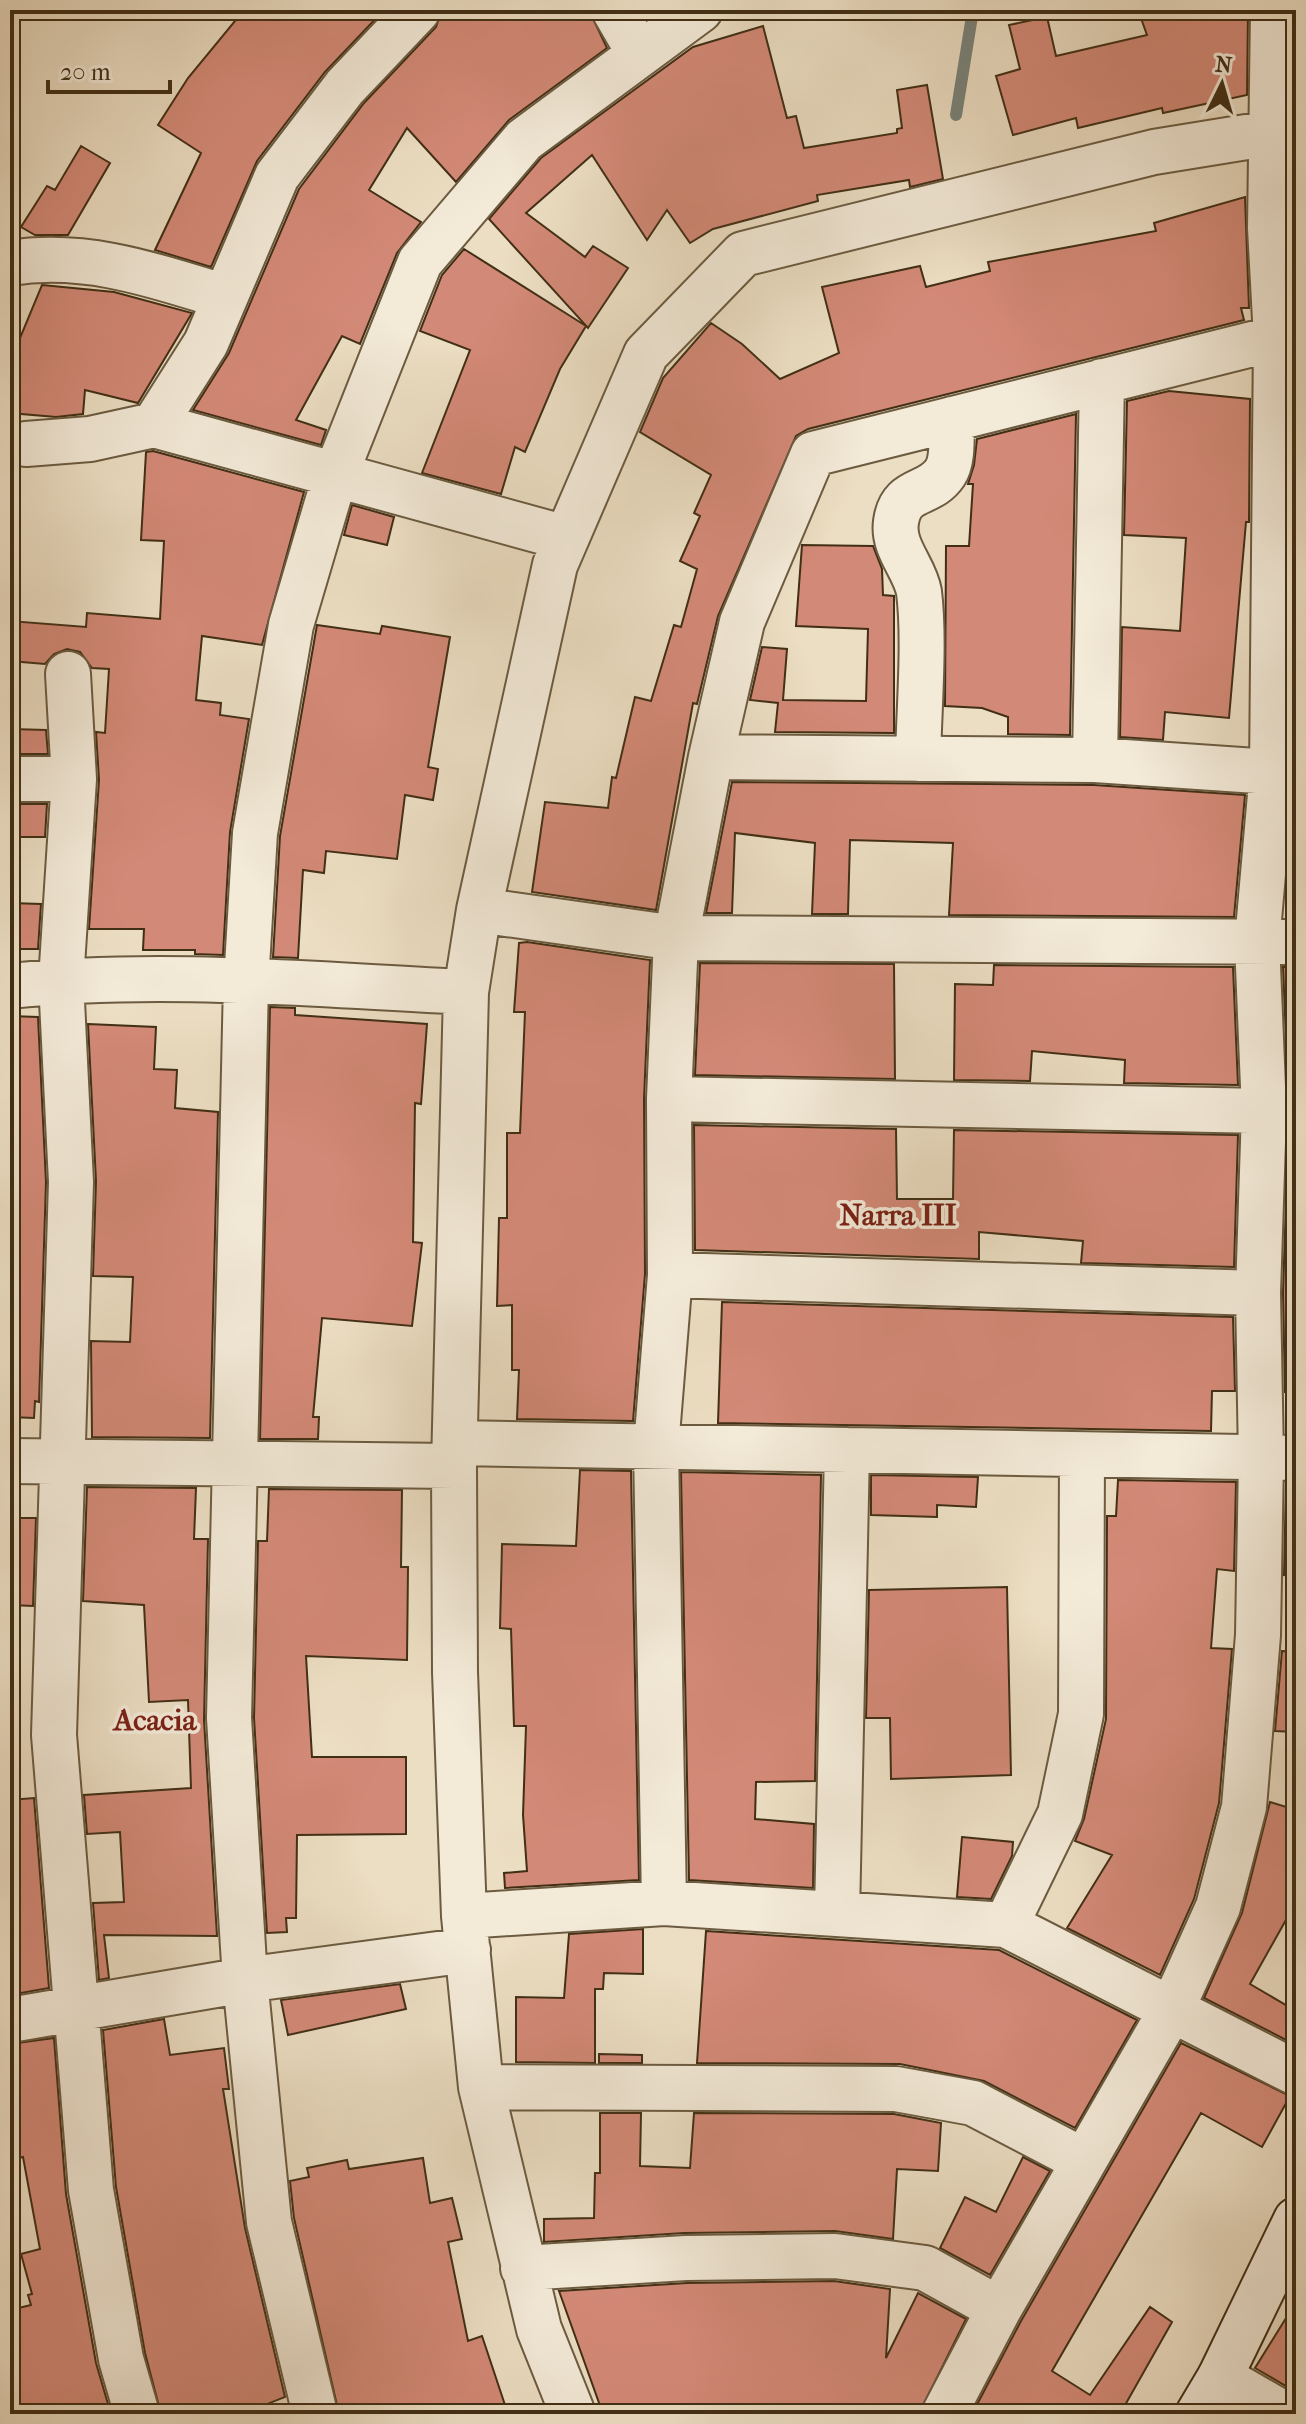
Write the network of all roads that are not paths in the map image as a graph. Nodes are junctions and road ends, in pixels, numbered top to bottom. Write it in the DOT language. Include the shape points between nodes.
graph roads {
  1 [pos="418,10"];
  2 [pos="614,10"];
  3 [pos="700,10"];
  4 [pos="1273,10"];
  5 [pos="639,53"];
  6 [pos="1284,131"];
  7 [pos="10,263"];
  8 [pos="225,297"];
  9 [pos="1276,338"];
  10 [pos="1102,381"];
  11 [pos="952,419"];
  12 [pos="154,425"];
  13 [pos="26,444"];
  14 [pos="335,476"];
  15 [pos="566,538"];
  16 [pos="68,674"];
  17 [pos="711,757"];
  18 [pos="918,759"];
  19 [pos="1095,760"];
  20 [pos="1272,772"];
  21 [pos="10,779"];
  22 [pos="74,779"];
  23 [pos="479,910"];
  24 [pos="676,938"];
  25 [pos="1277,942"];
  26 [pos="61,981"];
  27 [pos="246,983"];
  28 [pos="10,986"];
  29 [pos="466,992"];
  30 [pos="669,1099"];
  31 [pos="1264,1111"];
  32 [pos="670,1275"];
  33 [pos="1258,1293"];
  34 [pos="656,1447"];
  35 [pos="847,1450"];
  36 [pos="455,1454"];
  37 [pos="1082,1456"];
  38 [pos="1279,1458"];
  39 [pos="63,1459"];
  40 [pos="10,1461"];
  41 [pos="233,1461"];
  42 [pos="664,1903"];
  43 [pos="837,1914"];
  44 [pos="1006,1925"];
  45 [pos="466,1933"];
  46 [pos="245,1980"];
  47 [pos="78,2006"];
  48 [pos="1173,2007"];
  49 [pos="10,2020"];
  50 [pos="1296,2073"];
  51 [pos="481,2087"];
  52 [pos="1084,2161"];
  53 [pos="1296,2220"];
  54 [pos="523,2268"];
  55 [pos="999,2309"];
  56 [pos="1220,2377"];
  57 [pos="137,2414"];
  58 [pos="315,2414"];
  59 [pos="573,2414"];
  60 [pos="944,2414"];
  61 [pos="1198,2414"];
  62 [pos="1284,2414"];
  1 -- 8 [label="street" via="345,87 277,176"];
  2 -- 5 [label="street"];
  3 -- 5 [label="street"];
  4 -- 6 [label="street"];
  5 -- 14 [label="street" via="524,140 420,262"];
  6 -- 9 [label="street" via="1270,228"];
  6 -- 15 [label="street" via="1154,152 743,254 646,354"];
  7 -- 8 [label="street" via="120,265"];
  8 -- 12 [label="street" via="206,343"];
  9 -- 10 [label="street"];
  9 -- 20 [label="street"];
  10 -- 11 [label="street"];
  10 -- 19 [label="street"];
  11 -- 17 [label="street" via="813,454 742,622"];
  11 -- 18 [label="street" via="947,471 934,486 913,492 899,507 895,526 919,594"];
  12 -- 13 [label="street" via="90,439"];
  12 -- 14 [label="street"];
  14 -- 15 [label="street"];
  14 -- 27 [label="street" via="291,625 255,833"];
  15 -- 23 [label="street" via="555,565"];
  16 -- 22 [label="street"];
  17 -- 18 [label="street"];
  17 -- 24 [label="street"];
  18 -- 19 [label="street"];
  19 -- 20 [label="street"];
  20 -- 25 [label="street"];
  21 -- 22 [label="street"];
  22 -- 26 [label="street"];
  23 -- 24 [label="street"];
  23 -- 29 [label="street"];
  24 -- 25 [label="street"];
  24 -- 30 [label="street"];
  25 -- 31 [label="street"];
  26 -- 27 [label="street"];
  26 -- 28 [label="street"];
  26 -- 39 [label="street" via="71,1182"];
  27 -- 29 [label="street"];
  27 -- 41 [label="street"];
  29 -- 36 [label="street"];
  30 -- 31 [label="street"];
  30 -- 32 [label="street"];
  31 -- 33 [label="street"];
  32 -- 33 [label="street"];
  32 -- 34 [label="street"];
  33 -- 38 [label="street"];
  34 -- 35 [label="street"];
  34 -- 36 [label="street"];
  34 -- 42 [label="street"];
  35 -- 37 [label="street"];
  35 -- 43 [label="street"];
  36 -- 41 [label="street"];
  36 -- 45 [label="street" via="455,1672"];
  37 -- 38 [label="street"];
  37 -- 44 [label="street" via="1081,1714 1060,1814"];
  38 -- 48 [label="street" via="1244,1807 1218,1907"];
  39 -- 40 [label="street"];
  39 -- 41 [label="street"];
  39 -- 47 [label="street" via="54,1735"];
  41 -- 46 [label="street" via="229,1718"];
  42 -- 43 [label="street"];
  42 -- 45 [label="street"];
  43 -- 44 [label="street"];
  44 -- 48 [label="street"];
  45 -- 46 [label="street"];
  45 -- 51 [label="street"];
  46 -- 47 [label="street"];
  46 -- 58 [label="street" via="269,2222"];
  47 -- 49 [label="street"];
  47 -- 57 [label="street" via="91,2190 121,2359"];
  48 -- 50 [label="street"];
  48 -- 52 [label="street"];
  51 -- 52 [label="street" via="896,2089 973,2103"];
  51 -- 54 [label="street"];
  52 -- 55 [label="street"];
  53 -- 56 [label="street"];
  54 -- 55 [label="street" via="835,2256 925,2268"];
  54 -- 59 [label="street" via="539,2329"];
  55 -- 60 [label="street"];
  56 -- 61 [label="street"];
  56 -- 62 [label="street"];
}
